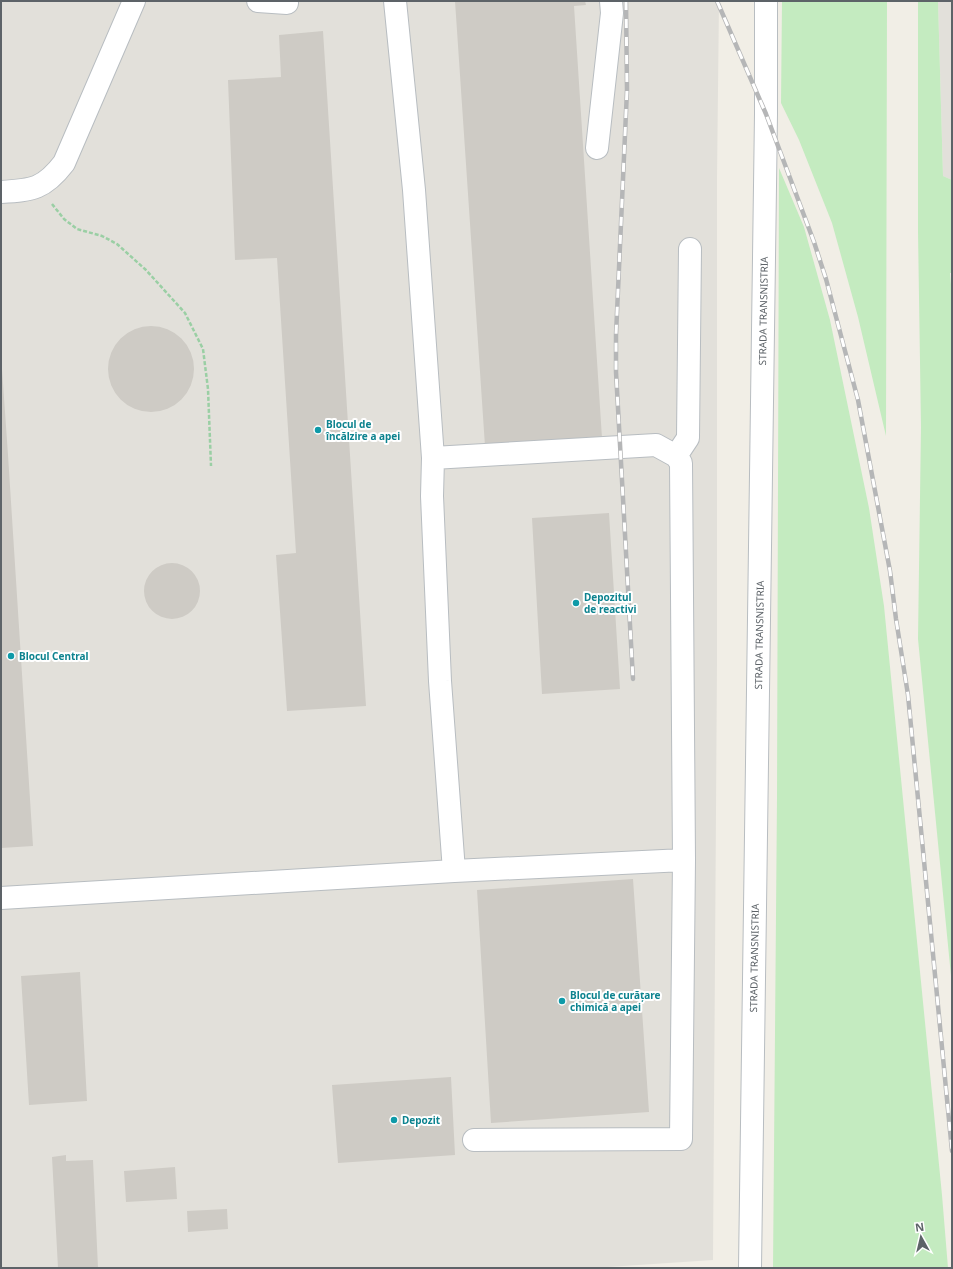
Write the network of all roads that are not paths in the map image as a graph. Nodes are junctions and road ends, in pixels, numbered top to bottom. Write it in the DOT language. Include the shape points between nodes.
graph roads {
  1 [pos="134,1"];
  2 [pos="258,1"];
  3 [pos="395,1"];
  4 [pos="611,1"];
  5 [pos="766,1"];
  6 [pos="287,3"];
  7 [pos="597,148"];
  8 [pos="1,192"];
  9 [pos="690,249"];
  10 [pos="676,456"];
  11 [pos="433,458"];
  12 [pos="684,860"];
  13 [pos="454,871"];
  14 [pos="1,898"];
  15 [pos="474,1140"];
  16 [pos="750,1268"];
  1 -- 8 [label="street" via="64,163 54,176 39,186"];
  2 -- 6 [label="street"];
  3 -- 11 [label="street" via="414,190"];
  4 -- 7 [label="street" via="612,13"];
  5 -- 16 [label="street, STRADA TRANSNISTRIA"];
  9 -- 10 [label="street" via="688,438"];
  10 -- 11 [label="street" via="656,445"];
  10 -- 12 [label="street" via="680,463 681,492"];
  11 -- 13 [label="street" via="432,496 440,681"];
  12 -- 13 [label="street"];
  12 -- 15 [label="street" via="681,1139"];
  13 -- 14 [label="street"];
}
